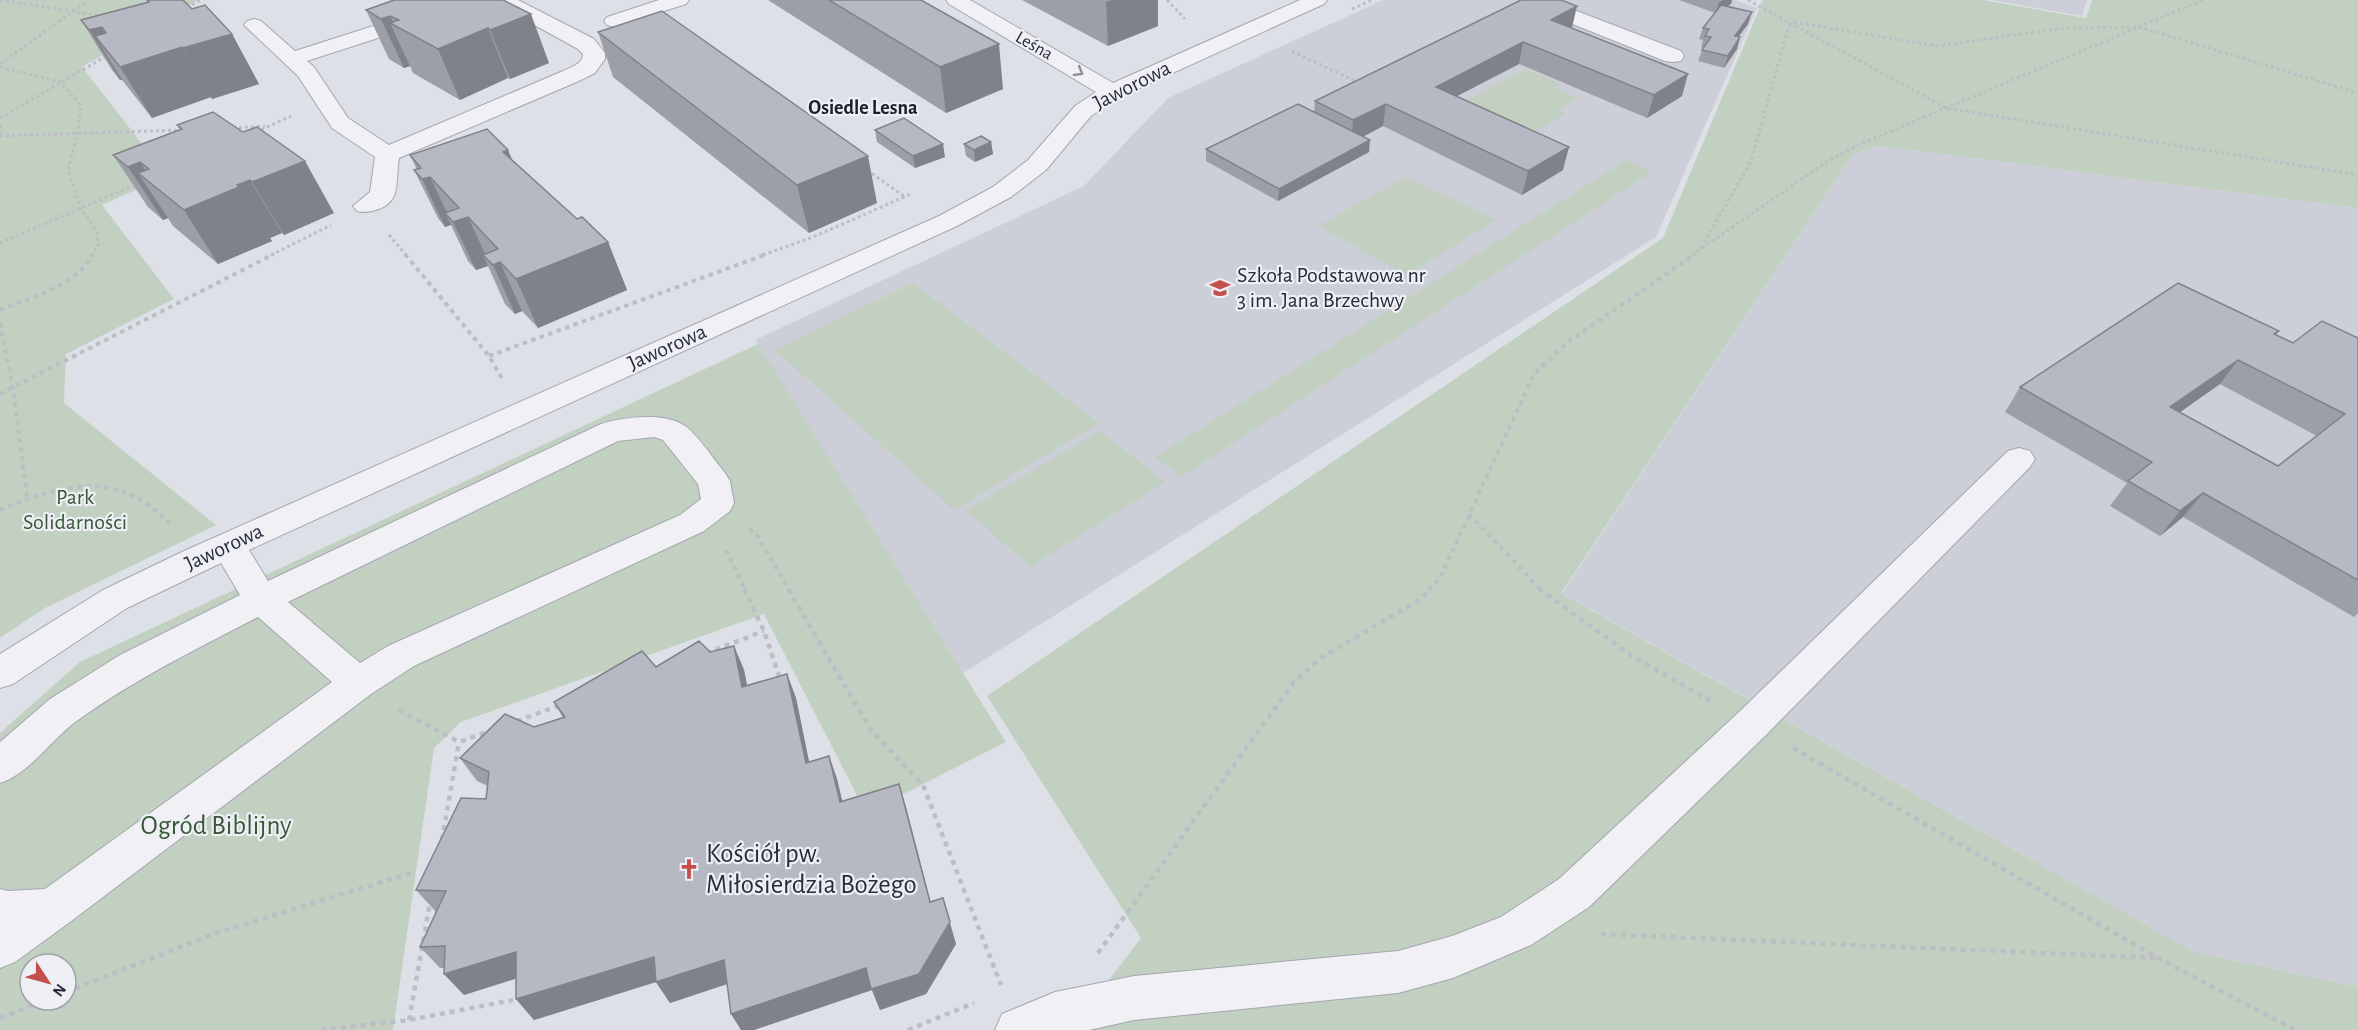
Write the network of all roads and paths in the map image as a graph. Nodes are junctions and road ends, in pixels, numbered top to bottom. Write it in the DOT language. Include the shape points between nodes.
graph roads {
  1 [pos="0,0"];
  2 [pos="89,0"];
  3 [pos="201,0"];
  4 [pos="476,0"];
  5 [pos="502,0"];
  6 [pos="679,0"];
  7 [pos="956,0"];
  8 [pos="1167,0"];
  9 [pos="1317,0"];
  10 [pos="1530,0"];
  11 [pos="1748,0"];
  12 [pos="2203,0"];
  13 [pos="75,10"];
  14 [pos="183,10"];
  15 [pos="110,17"];
  16 [pos="614,21"];
  17 [pos="1187,21"];
  18 [pos="1790,22"];
  19 [pos="254,25"];
  20 [pos="2139,27"];
  21 [pos="1290,51"];
  22 [pos="110,53"];
  23 [pos="1673,56"];
  24 [pos="292,59"];
  25 [pos="0,65"];
  26 [pos="61,82"];
  27 [pos="1357,82"];
  28 [pos="1112,92"];
  29 [pos="2358,93"];
  30 [pos="325,101"];
  31 [pos="1946,108"];
  32 [pos="0,118"];
  33 [pos="0,125"];
  34 [pos="269,126"];
  35 [pos="233,128"];
  36 [pos="185,130"];
  37 [pos="0,134"];
  38 [pos="77,135"];
  39 [pos="248,135"];
  40 [pos="387,154"];
  41 [pos="866,170"];
  42 [pos="2358,175"];
  43 [pos="143,182"];
  44 [pos="915,192"];
  45 [pos="904,197"];
  46 [pos="913,202"];
  47 [pos="366,206"];
  48 [pos="81,209"];
  49 [pos="0,243"];
  50 [pos="1700,250"];
  51 [pos="0,310"];
  52 [pos="0,323"];
  53 [pos="489,356"];
  54 [pos="506,387"];
  55 [pos="13,388"];
  56 [pos="0,394"];
  57 [pos="2019,459"];
  58 [pos="27,498"];
  59 [pos="718,503"];
  60 [pos="0,510"];
  61 [pos="1469,513"];
  62 [pos="179,534"];
  63 [pos="230,544"];
  64 [pos="262,600"];
  65 [pos="764,631"];
  66 [pos="699,655"];
  67 [pos="0,673"];
  68 [pos="358,683"];
  69 [pos="783,688"];
  70 [pos="568,702"];
  71 [pos="397,709"];
  72 [pos="1759,717"];
  73 [pos="514,722"];
  74 [pos="492,730"];
  75 [pos="459,742"];
  76 [pos="0,766"];
  77 [pos="440,846"];
  78 [pos="411,873"];
  79 [pos="432,893"];
  80 [pos="55,908"];
  81 [pos="0,909"];
  82 [pos="1599,934"];
  83 [pos="0,947"];
  84 [pos="2158,958"];
  85 [pos="78,987"];
  86 [pos="1004,992"];
  87 [pos="513,1000"];
  88 [pos="18,1011"];
  89 [pos="0,1018"];
  90 [pos="409,1020"];
  91 [pos="1037,1023"];
  92 [pos="321,1030"];
  93 [pos="2295,1030"];
  1 -- 13 [label="path"];
  2 -- 13 [label="path"];
  3 -- 14 [label="path"];
  4 -- 24 [label="street"];
  5 -- 40 [label="street" via="586,44 594,53 594,60 571,76"];
  6 -- 16 [label="street"];
  7 -- 28 [label="street, Leśna, one-way"];
  8 -- 17 [label="path"];
  9 -- 28 [label="street, Jaworowa"];
  10 -- 23 [label="street"];
  11 -- 18 [label="path"];
  12 -- 20 [label="path"];
  13 -- 15 [label="path"];
  13 -- 25 [label="path"];
  18 -- 20 [label="path" via="1937,46 2064,28"];
  18 -- 31 [label="path"];
  18 -- 50 [label="path" via="1751,161"];
  19 -- 24 [label="street"];
  20 -- 29 [label="path"];
  20 -- 31 [label="path"];
  21 -- 27 [label="path"];
  22 -- 26 [label="path"];
  24 -- 30 [label="street"];
  25 -- 26 [label="path"];
  26 -- 32 [label="path"];
  26 -- 38 [label="path" via="81,106"];
  28 -- 63 [label="street, Jaworowa" via="1083,111 1037,165 1002,192 948,221"];
  30 -- 34 [label="path"];
  30 -- 40 [label="street" via="340,123"];
  31 -- 42 [label="path"];
  31 -- 50 [label="path" via="1828,161"];
  33 -- 37 [label="path"];
  34 -- 35 [label="path"];
  34 -- 39 [label="path"];
  36 -- 38 [label="path"];
  37 -- 38 [label="path"];
  38 -- 48 [label="path" via="68,170"];
  40 -- 47 [label="street" via="382,195"];
  41 -- 45 [label="path"];
  43 -- 48 [label="path"];
  44 -- 45 [label="path"];
  45 -- 46 [label="path"];
  45 -- 53 [label="path" via="813,237"];
  47 -- 53 [label="path"];
  47 -- 55 [label="path"];
  48 -- 49 [label="path"];
  48 -- 51 [label="path" via="96,231 99,244 87,265 67,282"];
  50 -- 61 [label="path" via="1568,342 1534,374"];
  52 -- 55 [label="path"];
  53 -- 54 [label="path"];
  55 -- 56 [label="path"];
  55 -- 58 [label="path"];
  57 -- 72 [label="street"];
  58 -- 60 [label="path"];
  58 -- 62 [label="path" via="68,488 102,487 135,497"];
  59 -- 64 [label="street" via="714,481 674,434 655,428 612,431"];
  59 -- 65 [label="path" via="721,539"];
  59 -- 68 [label="street" via="692,523 401,656"];
  59 -- 86 [label="path" via="758,537 871,730 923,785"];
  61 -- 72 [label="path" via="1534,585 1632,656"];
  61 -- 91 [label="path" via="1440,578 1421,599 1322,657 1294,681"];
  63 -- 64 [label="street"];
  63 -- 67 [label="street, Jaworowa" via="115,598"];
  64 -- 68 [label="street"];
  64 -- 76 [label="street" via="133,665 63,710"];
  65 -- 66 [label="path"];
  65 -- 69 [label="path"];
  68 -- 80 [label="street"];
  70 -- 73 [label="path"];
  71 -- 75 [label="path"];
  72 -- 84 [label="path"];
  72 -- 91 [label="street" via="1574,893 1516,931 1453,957 1398,972 1134,998"];
  74 -- 75 [label="path"];
  75 -- 77 [label="path"];
  78 -- 85 [label="path" via="216,933"];
  79 -- 90 [label="path"];
  80 -- 81 [label="street"];
  80 -- 83 [label="street"];
  82 -- 84 [label="path"];
  84 -- 93 [label="path"];
  87 -- 90 [label="path"];
  88 -- 89 [label="path"];
  90 -- 92 [label="path"];
}
